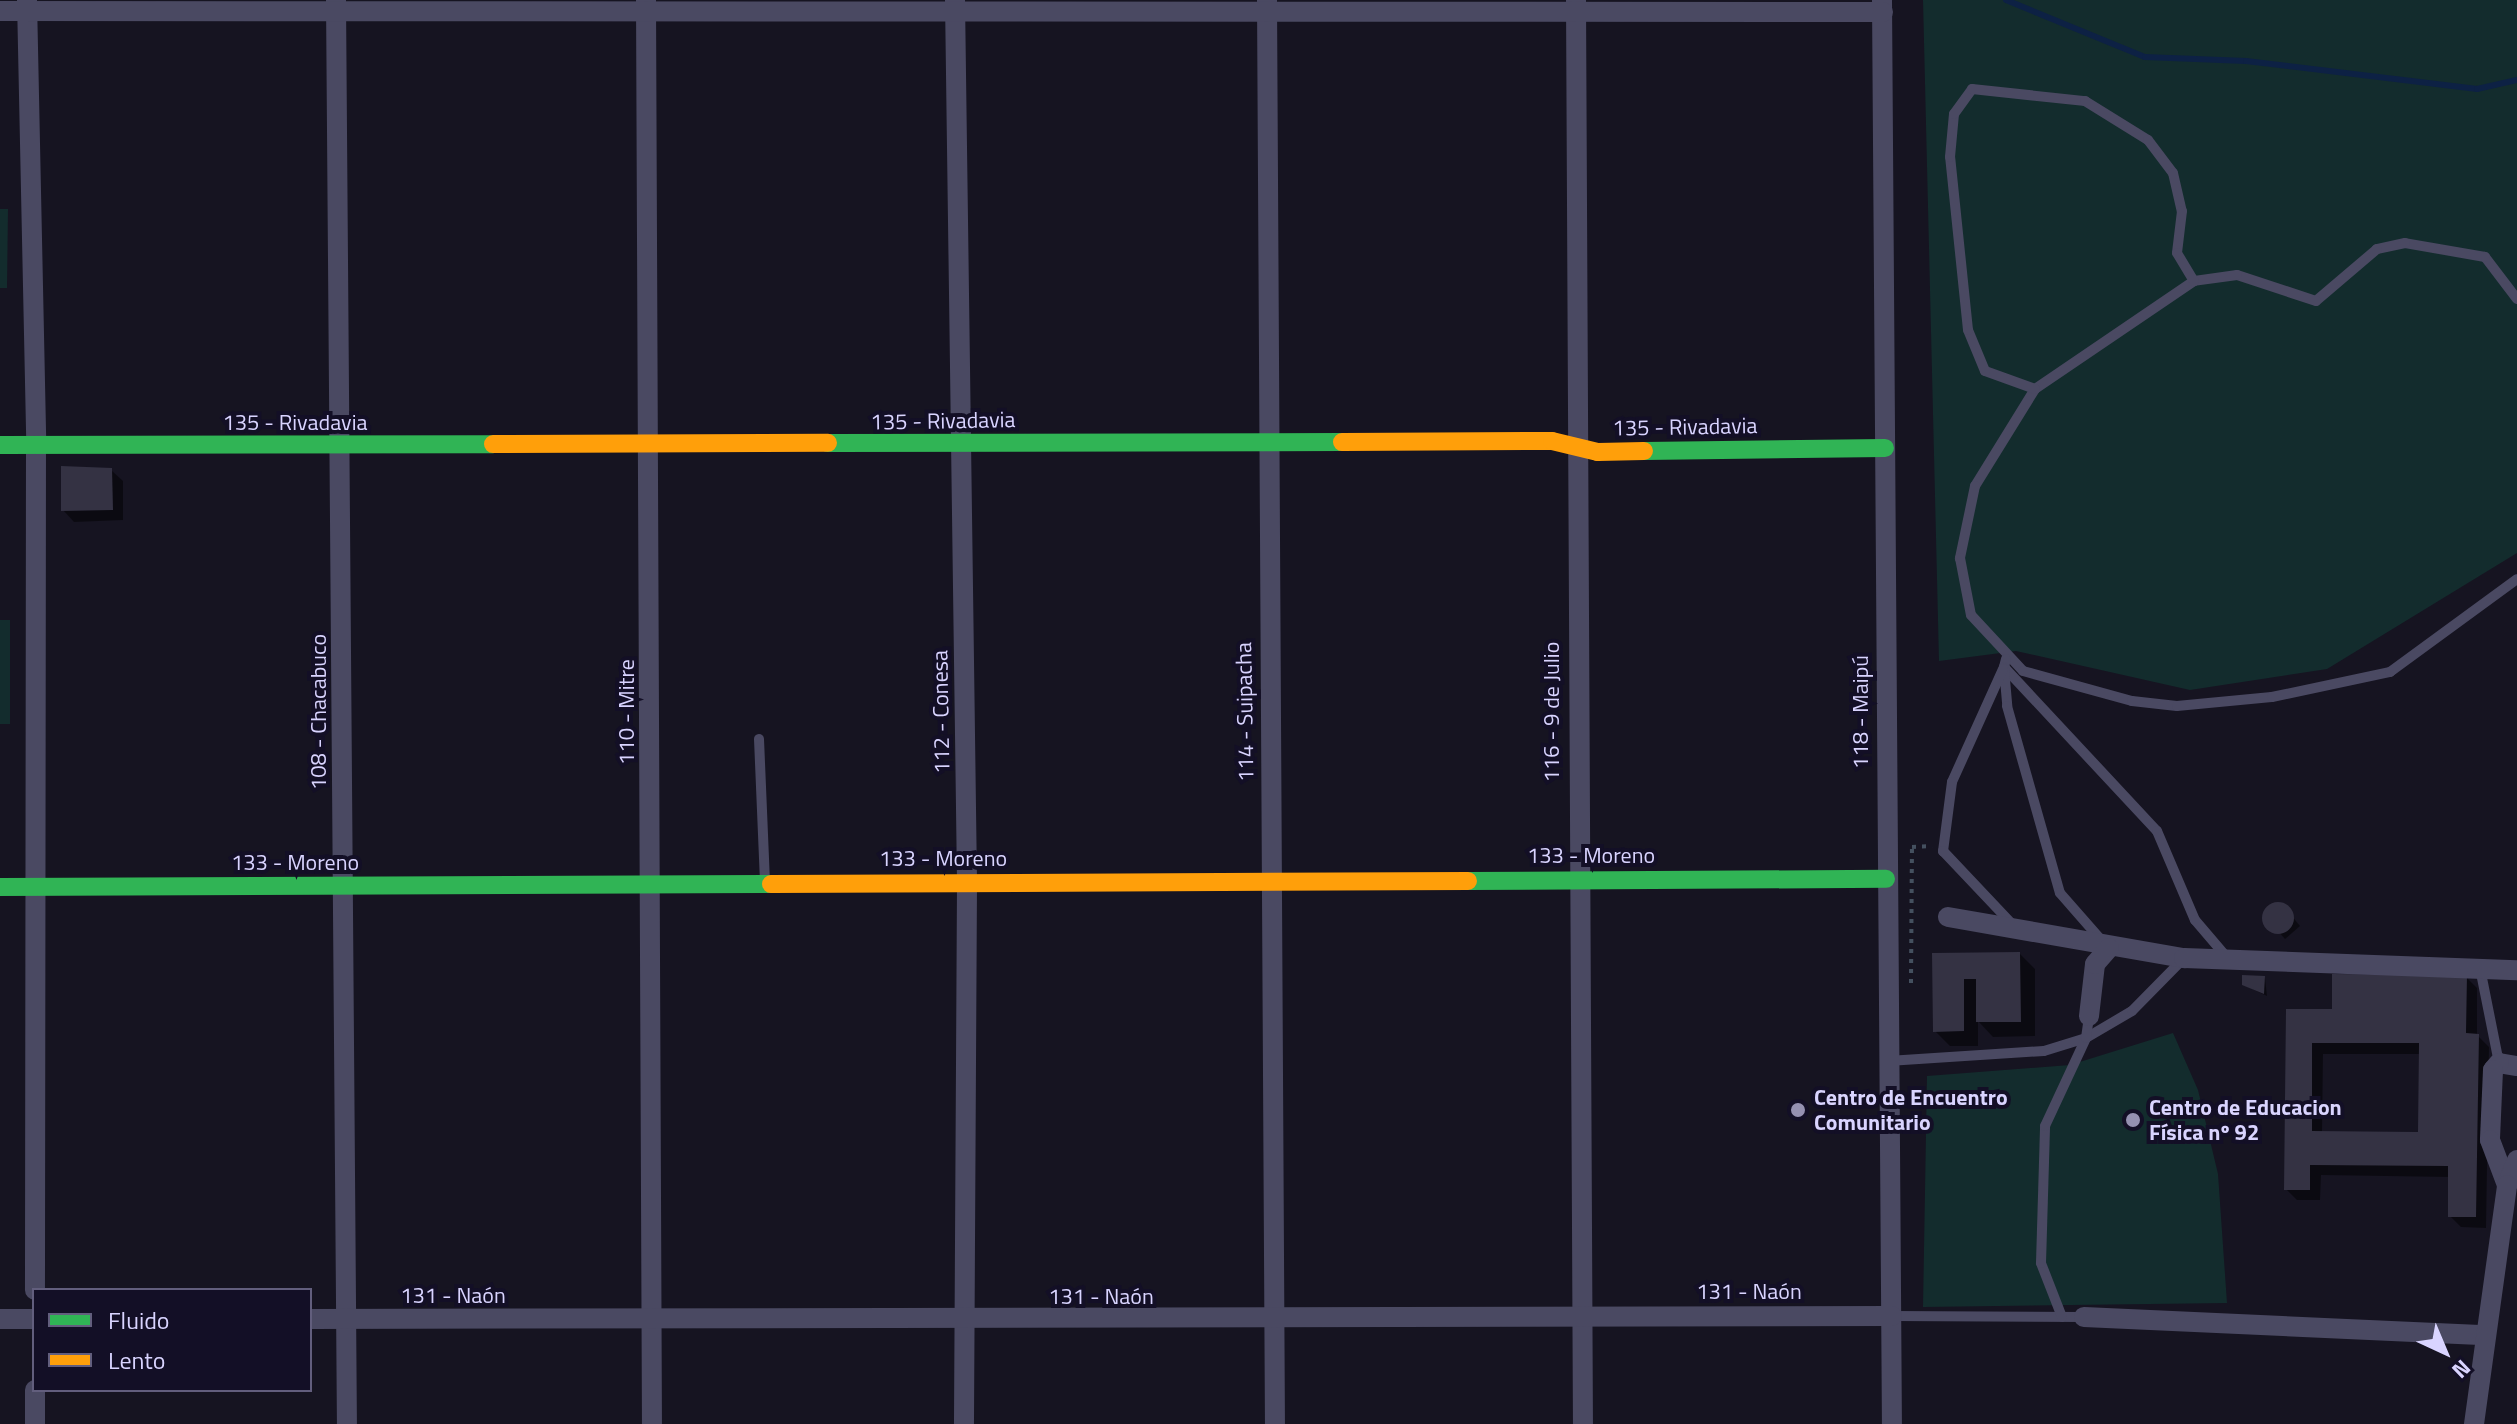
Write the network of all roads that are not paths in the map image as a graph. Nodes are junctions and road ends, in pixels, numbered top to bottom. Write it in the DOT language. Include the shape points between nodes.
graph roads {
  1 [pos="1267,4"];
  2 [pos="646,5"];
  3 [pos="27,6"];
  4 [pos="1576,6"];
  5 [pos="1882,6"];
  6 [pos="336,7"];
  7 [pos="955,8"];
  8 [pos="0,11"];
  9 [pos="2194,281"];
  10 [pos="2517,299"];
  11 [pos="2035,389"];
  12 [pos="1266,443"];
  13 [pos="962,444"];
  14 [pos="0,445"];
  15 [pos="36,445"];
  16 [pos="1575,446"];
  17 [pos="341,448"];
  18 [pos="653,448"];
  19 [pos="1885,448"];
  20 [pos="2517,579"];
  21 [pos="2005,663"];
  22 [pos="759,739"];
  23 [pos="1886,879"];
  24 [pos="1271,881"];
  25 [pos="1577,881"];
  26 [pos="650,883"];
  27 [pos="765,883"];
  28 [pos="967,884"];
  29 [pos="0,887"];
  30 [pos="344,887"];
  31 [pos="36,888"];
  32 [pos="1948,917"];
  33 [pos="2015,927"];
  34 [pos="2109,948"];
  35 [pos="2184,958"];
  36 [pos="2230,961"];
  37 [pos="2480,968"];
  38 [pos="2517,970"];
  39 [pos="2089,1016"];
  40 [pos="2086,1038"];
  41 [pos="1888,1061"];
  42 [pos="2508,1064"];
  43 [pos="2517,1160"];
  44 [pos="2507,1185"];
  45 [pos="35,1288"];
  46 [pos="1583,1315"];
  47 [pos="1892,1316"];
  48 [pos="2062,1317"];
  49 [pos="2084,1317"];
  50 [pos="0,1319"];
  51 [pos="32,1319"];
  52 [pos="312,1319"];
  53 [pos="345,1319"];
  54 [pos="1276,1319"];
  55 [pos="652,1321"];
  56 [pos="964,1322"];
  57 [pos="2486,1335"];
  58 [pos="35,1392"];
  59 [pos="35,1424"];
  60 [pos="347,1424"];
  61 [pos="652,1424"];
  62 [pos="964,1424"];
  63 [pos="1275,1424"];
  64 [pos="1583,1424"];
  65 [pos="1892,1424"];
  66 [pos="2474,1424"];
  1 -- 4 [label="street"];
  1 -- 7 [label="street"];
  1 -- 12 [label="street, 114 - Suipacha"];
  2 -- 6 [label="street"];
  2 -- 7 [label="street"];
  2 -- 18 [label="street, 110 - Mitre"];
  3 -- 6 [label="street"];
  3 -- 8 [label="street"];
  3 -- 15 [label="street"];
  4 -- 5 [label="street"];
  4 -- 16 [label="street, 116 - 9 de Julio"];
  5 -- 19 [label="street, 118 - Maipú"];
  6 -- 17 [label="street, 108 - Chacabuco"];
  7 -- 13 [label="street, 112 - Conesa"];
  9 -- 10 [label="lane" via="2237,275 2316,301 2377,249 2405,243 2485,257"];
  9 -- 11 [label="lane"];
  9 -- 11 [label="lane" via="2177,253 2182,211 2173,173 2148,140 2085,101 1972,89 1954,114 1950,157 1968,330 1985,371"];
  11 -- 21 [label="lane" via="1987,460 1961,537 1971,615"];
  12 -- 13 [label="street, 135 - Rivadavia"];
  12 -- 16 [label="street, 135 - Rivadavia"];
  12 -- 24 [label="street, 114 - Suipacha"];
  13 -- 18 [label="street, 135 - Rivadavia"];
  13 -- 28 [label="street, 112 - Conesa"];
  14 -- 15 [label="street, 135 - Rivadavia"];
  15 -- 17 [label="street, 135 - Rivadavia"];
  15 -- 31 [label="street"];
  16 -- 19 [label="street, 135 - Rivadavia" via="1598,452"];
  16 -- 25 [label="street, 116 - 9 de Julio"];
  17 -- 18 [label="street, 135 - Rivadavia"];
  17 -- 30 [label="street, 108 - Chacabuco"];
  18 -- 26 [label="street, 110 - Mitre"];
  19 -- 23 [label="street, 118 - Maipú"];
  20 -- 21 [label="lane" via="2390,672 2272,697 2132,701 2041,679"];
  21 -- 33 [label="lane" via="1952,782 1943,851"];
  21 -- 34 [label="lane" via="2007,706 2060,893"];
  21 -- 36 [label="lane" via="2157,831 2195,920"];
  22 -- 27 [label="lane"];
  23 -- 25 [label="street, 133 - Moreno"];
  23 -- 41 [label="street, 118 - Maipú"];
  24 -- 25 [label="street, 133 - Moreno"];
  24 -- 28 [label="street, 133 - Moreno"];
  24 -- 54 [label="street, 114 - Suipacha"];
  25 -- 46 [label="street, 116 - 9 de Julio"];
  26 -- 27 [label="street, 133 - Moreno"];
  26 -- 30 [label="street, 133 - Moreno"];
  26 -- 55 [label="street, 110 - Mitre"];
  27 -- 28 [label="street, 133 - Moreno"];
  28 -- 56 [label="street, 112 - Conesa"];
  29 -- 31 [label="street, 133 - Moreno"];
  30 -- 31 [label="street, 133 - Moreno"];
  30 -- 53 [label="street, 108 - Chacabuco"];
  31 -- 45 [label="street"];
  32 -- 33 [label="street"];
  33 -- 34 [label="street"];
  34 -- 35 [label="street"];
  34 -- 39 [label="street" via="2095,964"];
  35 -- 36 [label="street"];
  35 -- 40 [label="lane" via="2132,1011"];
  36 -- 37 [label="street"];
  37 -- 38 [label="street"];
  37 -- 42 [label="lane"];
  39 -- 40 [label="lane"];
  40 -- 41 [label="lane" via="2044,1051"];
  40 -- 48 [label="lane" via="2045,1126 2041,1263"];
  41 -- 47 [label="street, 118 - Maipú"];
  42 -- 44 [label="street" via="2490,1140"];
  43 -- 44 [label="street"];
  44 -- 57 [label="street"];
  46 -- 47 [label="street, 131 - Naón"];
  46 -- 54 [label="street, 131 - Naón"];
  46 -- 64 [label="street, 116 - 9 de Julio"];
  47 -- 48 [label="lane"];
  47 -- 65 [label="street, 118 - Maipú"];
  48 -- 49 [label="lane"];
  49 -- 57 [label="street"];
  50 -- 51 [label="street"];
  52 -- 53 [label="street, 131 - Naón"];
  53 -- 55 [label="street, 131 - Naón"];
  53 -- 60 [label="street, 108 - Chacabuco"];
  54 -- 56 [label="street, 131 - Naón"];
  54 -- 63 [label="street, 114 - Suipacha"];
  55 -- 56 [label="street, 131 - Naón"];
  55 -- 61 [label="street, 110 - Mitre"];
  56 -- 62 [label="street, 112 - Conesa"];
  57 -- 66 [label="street"];
  58 -- 59 [label="street"];
}
